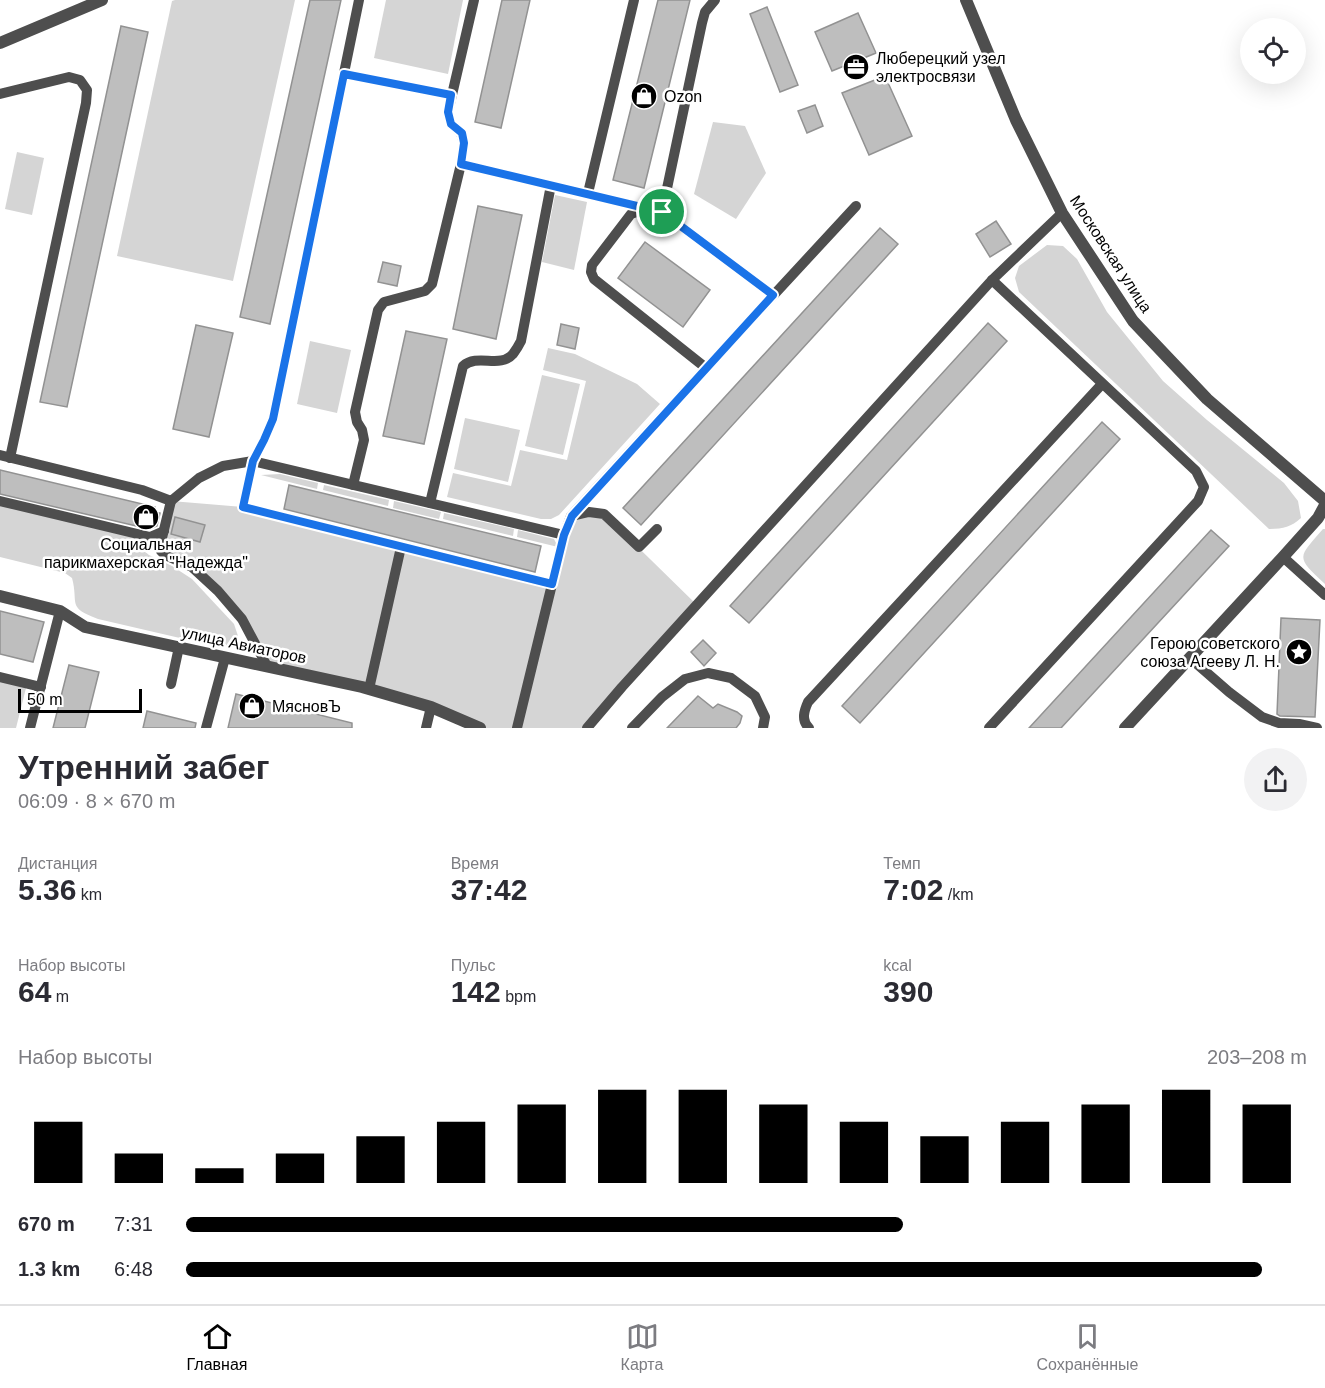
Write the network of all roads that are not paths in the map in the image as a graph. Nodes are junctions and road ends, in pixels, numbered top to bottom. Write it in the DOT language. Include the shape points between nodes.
graph roads {
  1 [pos="102,0"];
  2 [pos="359,0"];
  3 [pos="474,0"];
  4 [pos="634,0"];
  5 [pos="714,0"];
  6 [pos="966,0"];
  7 [pos="0,43"];
  8 [pos="344,74"];
  9 [pos="0,94"];
  10 [pos="451,95"];
  11 [pos="461,164"];
  12 [pos="551,185"];
  13 [pos="588,194"];
  14 [pos="856,206"];
  15 [pos="647,208"];
  16 [pos="662,212"];
  17 [pos="1062,213"];
  18 [pos="992,280"];
  19 [pos="773,295"];
  20 [pos="706,368"];
  21 [pos="1101,384"];
  22 [pos="5,457"];
  23 [pos="253,461"];
  24 [pos="353,485"];
  25 [pos="0,501"];
  26 [pos="171,501"];
  27 [pos="430,503"];
  28 [pos="1325,503"];
  29 [pos="572,516"];
  30 [pos="657,529"];
  31 [pos="164,531"];
  32 [pos="564,535"];
  33 [pos="402,547"];
  34 [pos="1283,557"];
  35 [pos="554,590"];
  36 [pos="1325,595"];
  37 [pos="0,596"];
  38 [pos="60,611"];
  39 [pos="179,647"];
  40 [pos="225,658"];
  41 [pos="1190,658"];
  42 [pos="267,666"];
  43 [pos="0,677"];
  44 [pos="171,684"];
  45 [pos="41,687"];
  46 [pos="369,689"];
  47 [pos="431,707"];
  48 [pos="1261,722"];
  49 [pos="30,728"];
  50 [pos="206,728"];
  51 [pos="426,728"];
  52 [pos="480,728"];
  53 [pos="517,728"];
  54 [pos="587,728"];
  55 [pos="632,728"];
  56 [pos="763,728"];
  57 [pos="809,728"];
  58 [pos="989,728"];
  59 [pos="1125,728"];
  60 [pos="1317,728"];
  1 -- 7 [label="street"];
  2 -- 8 [label="lane"];
  3 -- 10 [label="lane"];
  4 -- 13 [label="lane"];
  5 -- 16 [label="lane" via="702,24"];
  6 -- 17 [label="street, Московская улица" via="1016,120"];
  8 -- 10 [label="lane"];
  8 -- 23 [label="lane" via="273,419"];
  9 -- 22 [label="lane" via="69,77 80,80 87,90"];
  10 -- 11 [label="lane" via="451,124 462,133 464,143"];
  11 -- 12 [label="lane"];
  11 -- 24 [label="lane" via="432,284 425,291 384,302 378,310 355,412 364,440"];
  12 -- 13 [label="lane"];
  12 -- 27 [label="lane" via="521,341 513,355 504,360 474,359 463,366"];
  13 -- 15 [label="lane"];
  14 -- 19 [label="lane"];
  15 -- 16 [label="lane"];
  15 -- 20 [label="lane" via="631,214 592,265 591,272 594,279"];
  16 -- 19 [label="lane"];
  17 -- 18 [label="lane"];
  17 -- 28 [label="street, Московская улица" via="1133,321 1208,399"];
  18 -- 21 [label="lane"];
  18 -- 54 [label="lane"];
  19 -- 20 [label="lane"];
  20 -- 29 [label="lane"];
  21 -- 57 [label="lane" via="808,702 803,714"];
  21 -- 58 [label="lane" via="1197,471 1203,487 1198,501"];
  22 -- 26 [label="lane" via="142,490"];
  23 -- 24 [label="lane"];
  23 -- 26 [label="lane" via="223,466 199,478"];
  23 -- 33 [label="lane" via="243,507"];
  24 -- 27 [label="lane"];
  25 -- 31 [label="lane" via="150,537"];
  26 -- 31 [label="lane"];
  27 -- 32 [label="lane"];
  28 -- 34 [label="street" via="1318,518"];
  29 -- 30 [label="lane" via="604,514 639,547"];
  29 -- 32 [label="lane"];
  31 -- 42 [label="lane" via="161,551 192,567 218,591 242,619"];
  32 -- 35 [label="lane"];
  33 -- 35 [label="lane"];
  33 -- 46 [label="lane"];
  34 -- 36 [label="lane"];
  34 -- 41 [label="street"];
  35 -- 53 [label="lane"];
  37 -- 38 [label="street, улица Авиаторов"];
  38 -- 39 [label="street, улица Авиаторов" via="85,627"];
  38 -- 45 [label="lane"];
  39 -- 40 [label="street, улица Авиаторов"];
  39 -- 44 [label="lane"];
  40 -- 42 [label="street, улица Авиаторов"];
  40 -- 50 [label="lane"];
  41 -- 48 [label="lane"];
  41 -- 59 [label="street"];
  42 -- 46 [label="street, улица Авиаторов"];
  43 -- 45 [label="lane"];
  45 -- 49 [label="lane"];
  46 -- 47 [label="street, улица Авиаторов"];
  47 -- 51 [label="lane"];
  47 -- 52 [label="street, улица Авиаторов"];
  48 -- 60 [label="lane"];
  55 -- 56 [label="lane" via="686,679 708,673 731,678 755,696 765,717"];
}
